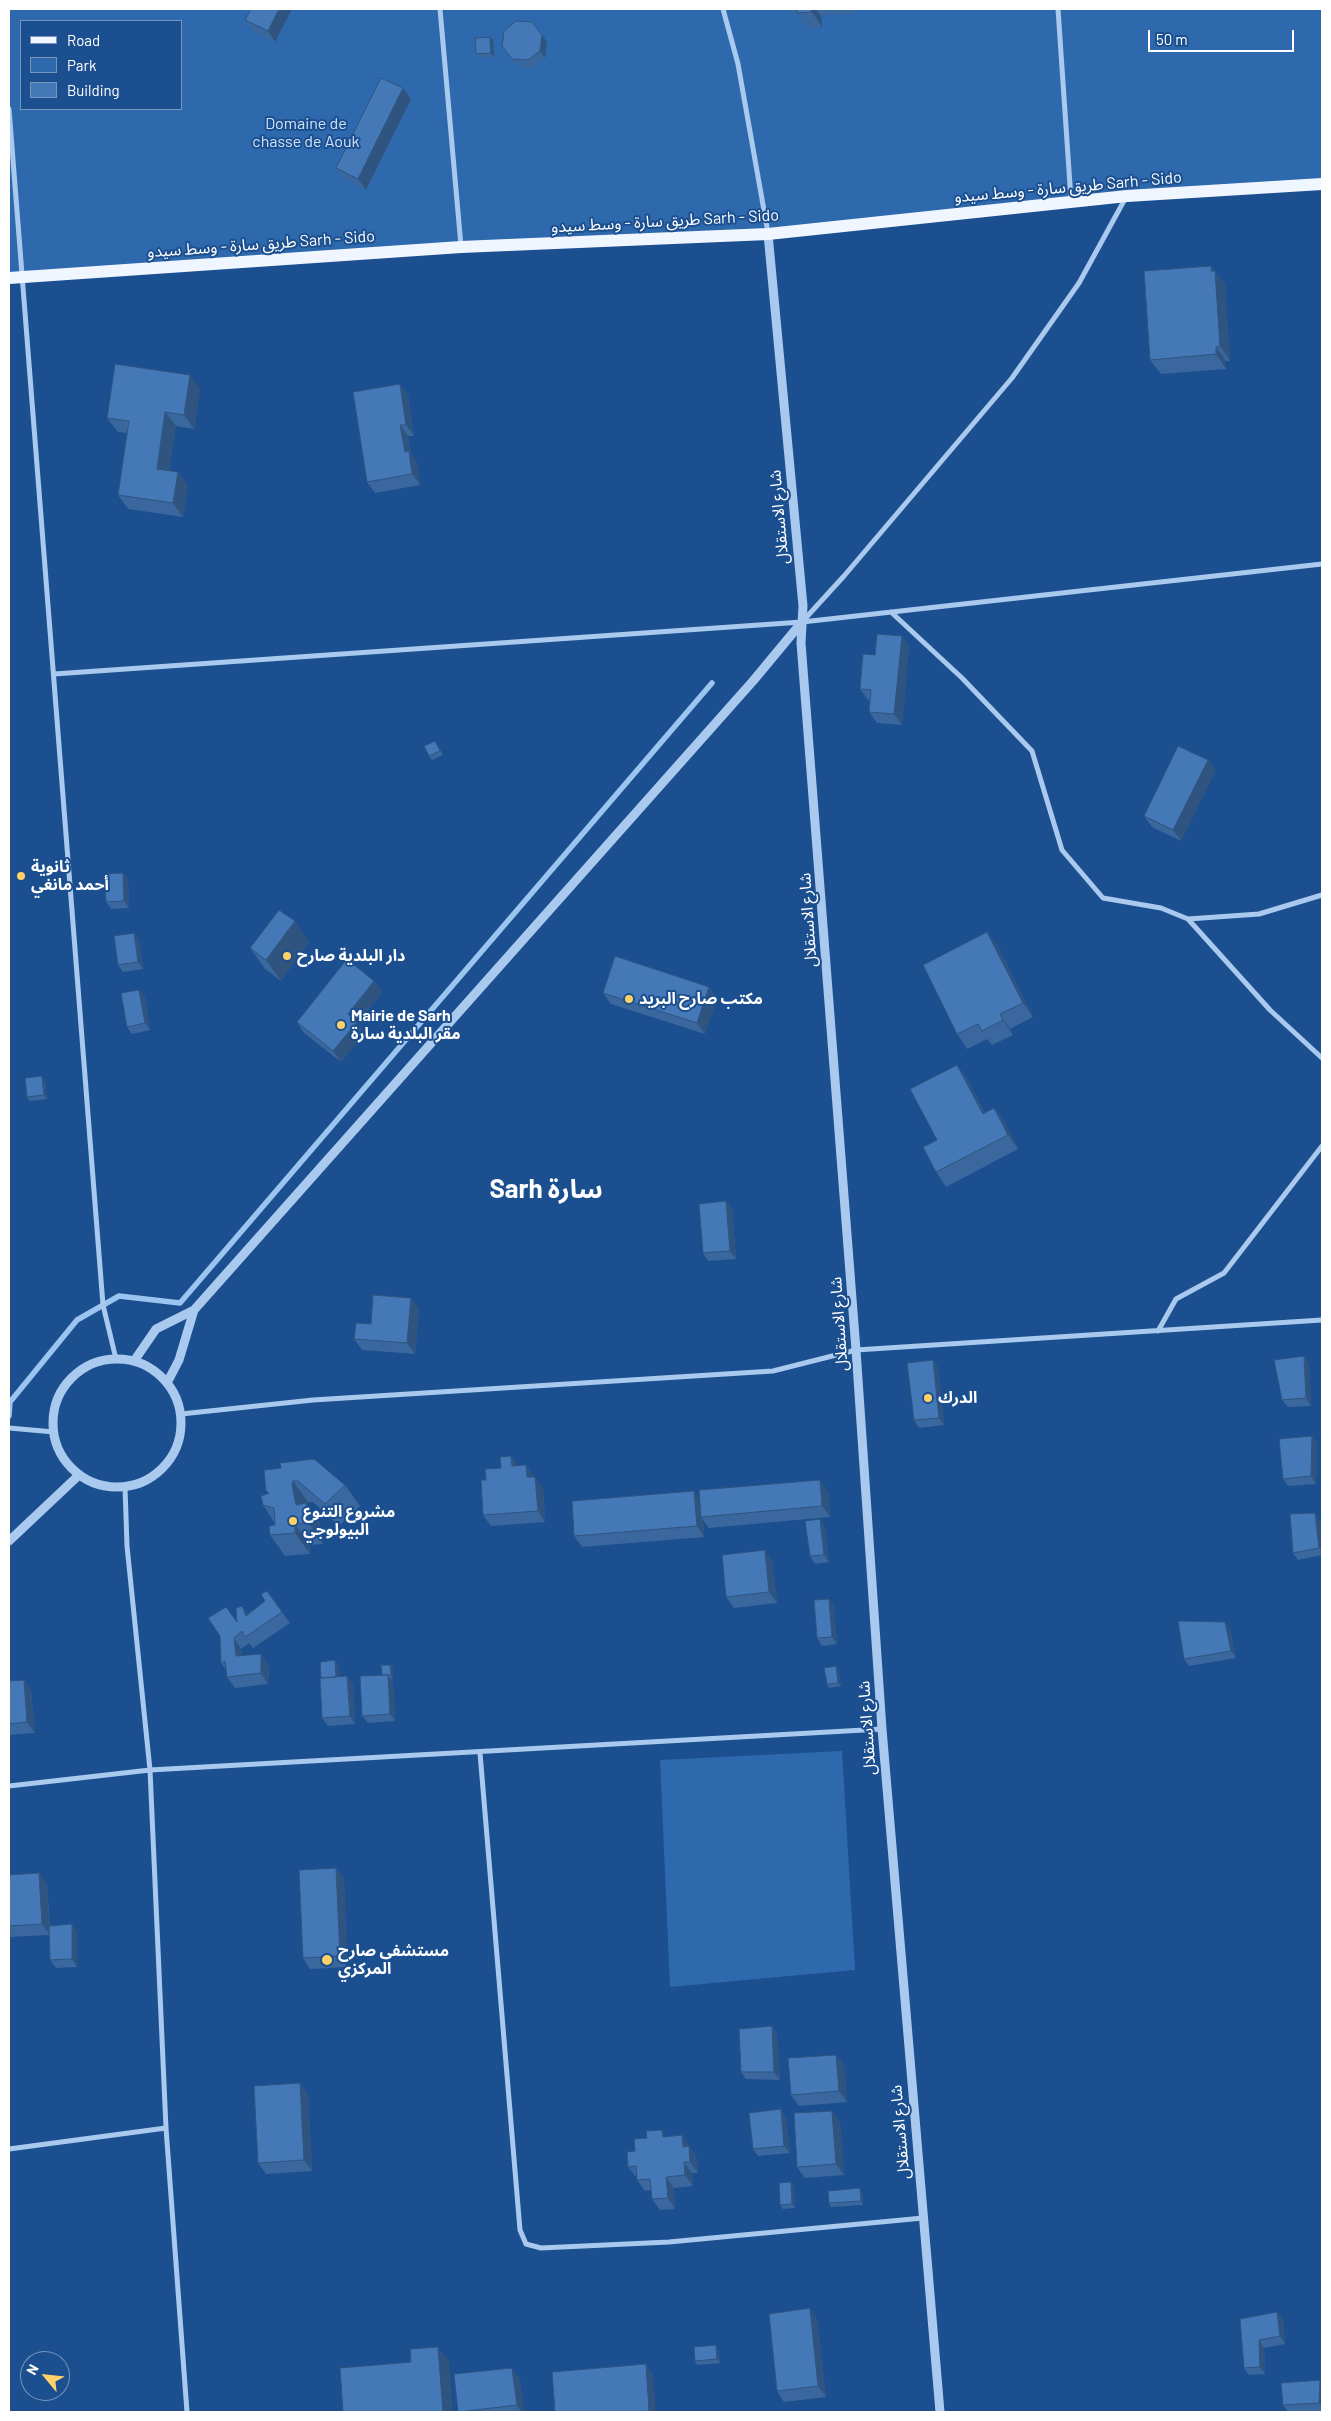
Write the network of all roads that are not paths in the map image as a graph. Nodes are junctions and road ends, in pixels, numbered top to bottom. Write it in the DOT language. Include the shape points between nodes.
graph roads {
  1 [pos="440,9"];
  2 [pos="723,9"];
  3 [pos="1058,9"];
  4 [pos="9,109"];
  5 [pos="1322,184"];
  6 [pos="1127,196"];
  7 [pos="1072,201"];
  8 [pos="768,234"];
  9 [pos="462,247"];
  10 [pos="22,277"];
  11 [pos="9,278"];
  12 [pos="1322,564"];
  13 [pos="891,612"];
  14 [pos="802,622"];
  15 [pos="54,674"];
  16 [pos="1322,895"];
  17 [pos="1188,919"];
  18 [pos="1322,1058"];
  19 [pos="1322,1146"];
  20 [pos="194,1310"];
  21 [pos="1322,1320"];
  22 [pos="1158,1331"];
  23 [pos="856,1350"];
  24 [pos="116,1359"];
  25 [pos="134,1361"];
  26 [pos="167,1383"];
  27 [pos="180,1414"];
  28 [pos="9,1428"];
  29 [pos="54,1432"];
  30 [pos="79,1475"];
  31 [pos="125,1487"];
  32 [pos="9,1540"];
  33 [pos="882,1729"];
  34 [pos="480,1753"];
  35 [pos="150,1770"];
  36 [pos="9,1786"];
  37 [pos="166,2128"];
  38 [pos="9,2149"];
  39 [pos="923,2218"];
  40 [pos="187,2412"];
  41 [pos="940,2412"];
  1 -- 9 [label="street"];
  2 -- 8 [label="street" via="738,64"];
  3 -- 7 [label="street"];
  4 -- 10 [label="street"];
  5 -- 6 [label="main road, طريق سارة - وسط سيدو Sarh - Sido"];
  6 -- 7 [label="main road, طريق سارة - وسط سيدو Sarh - Sido"];
  6 -- 14 [label="street" via="1078,283 1012,378"];
  7 -- 8 [label="main road, طريق سارة - وسط سيدو Sarh - Sido"];
  8 -- 9 [label="main road, طريق سارة - وسط سيدو Sarh - Sido"];
  8 -- 14 [label="street, شارع الاستقلال"];
  9 -- 10 [label="main road, طريق سارة - وسط سيدو Sarh - Sido"];
  10 -- 11 [label="main road, طريق سارة - وسط سيدو Sarh - Sido"];
  10 -- 15 [label="street"];
  12 -- 13 [label="street"];
  13 -- 14 [label="street"];
  13 -- 17 [label="street" via="962,678 1032,751 1062,850 1103,898 1161,908"];
  14 -- 15 [label="street"];
  14 -- 20 [label="street" via="753,682"];
  14 -- 23 [label="street, شارع الاستقلال" via="801,643"];
  15 -- 24 [label="street" via="103,1305"];
  16 -- 17 [label="street" via="1259,914"];
  17 -- 18 [label="street" via="1270,1010"];
  19 -- 22 [label="street" via="1224,1273 1176,1300"];
  20 -- 25 [label="street" via="156,1329"];
  20 -- 26 [label="street" via="179,1360"];
  21 -- 22 [label="street"];
  22 -- 23 [label="street"];
  23 -- 27 [label="street" via="773,1372 313,1400"];
  23 -- 33 [label="street, شارع الاستقلال"];
  24 -- 25 [label="street"];
  24 -- 29 [label="street" via="95,1363 76,1374 62,1390 54,1411"];
  25 -- 26 [label="street"];
  26 -- 27 [label="street"];
  27 -- 31 [label="street" via="180,1435 173,1454 161,1470 144,1481"];
  28 -- 29 [label="street"];
  29 -- 30 [label="street" via="66,1463"];
  30 -- 31 [label="street" via="108,1487"];
  30 -- 32 [label="street"];
  31 -- 35 [label="street" via="127,1546"];
  33 -- 34 [label="street"];
  33 -- 39 [label="street, شارع الاستقلال"];
  34 -- 35 [label="street"];
  34 -- 39 [label="street" via="520,2230 526,2244 541,2248 669,2242"];
  35 -- 36 [label="street"];
  35 -- 37 [label="street"];
  37 -- 38 [label="street"];
  37 -- 40 [label="street"];
  39 -- 41 [label="street, شارع الاستقلال"];
}
